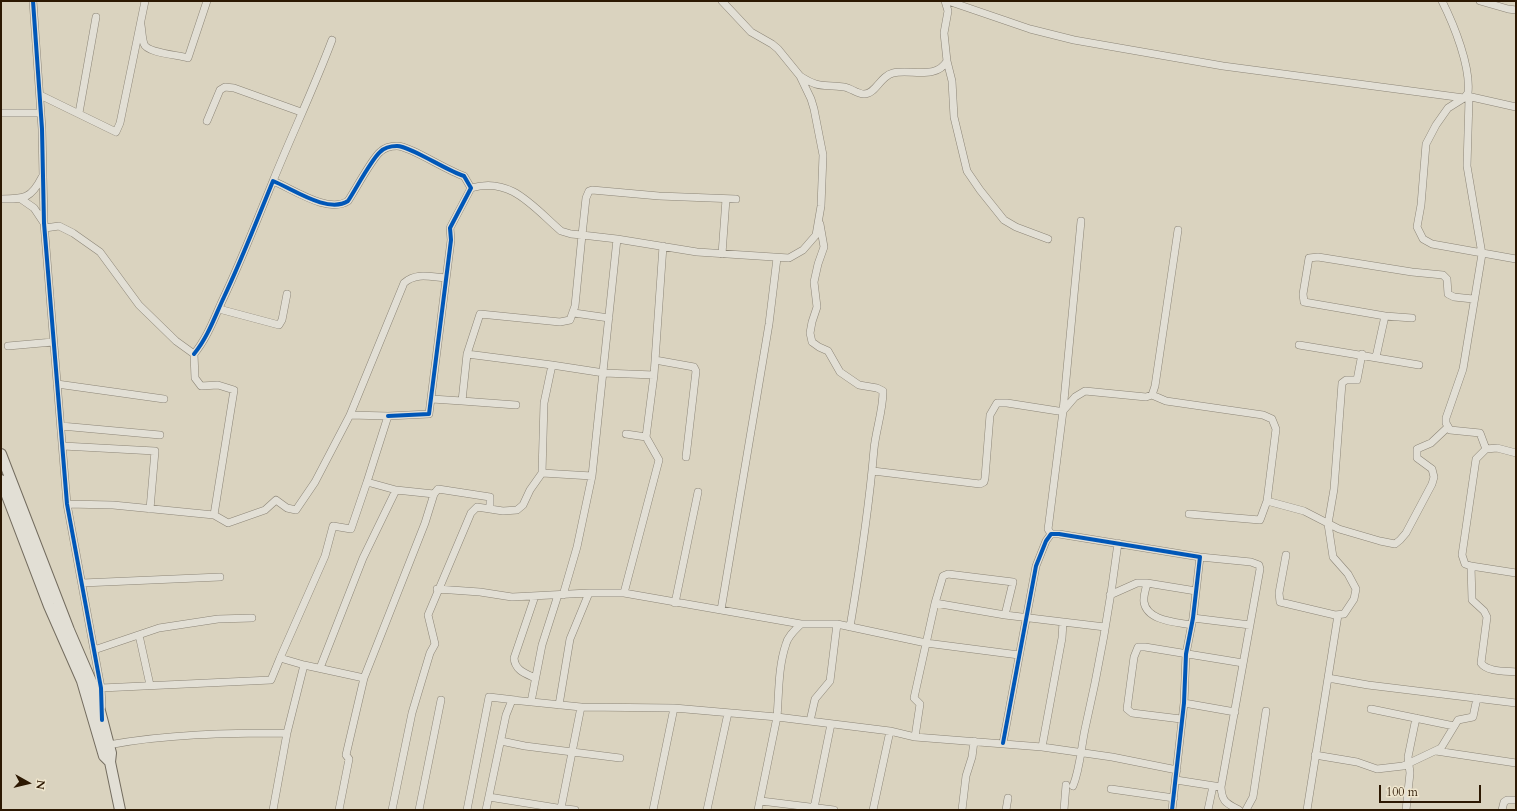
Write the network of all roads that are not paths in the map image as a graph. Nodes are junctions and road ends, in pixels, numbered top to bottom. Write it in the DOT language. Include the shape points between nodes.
graph roads {
  1 [pos="33,1"];
  2 [pos="145,1"];
  3 [pos="207,1"];
  4 [pos="722,1"];
  5 [pos="947,1"];
  6 [pos="1442,1"];
  7 [pos="1480,1"];
  8 [pos="1516,10"];
  9 [pos="96,17"];
  10 [pos="141,19"];
  11 [pos="332,40"];
  12 [pos="947,61"];
  13 [pos="800,76"];
  14 [pos="40,95"];
  15 [pos="1465,97"];
  16 [pos="1516,106"];
  17 [pos="41,112"];
  18 [pos="301,112"];
  19 [pos="1,113"];
  20 [pos="79,113"];
  21 [pos="206,121"];
  22 [pos="43,177"];
  23 [pos="272,181"];
  24 [pos="471,188"];
  25 [pos="726,198"];
  26 [pos="1,199"];
  27 [pos="21,199"];
  28 [pos="736,199"];
  29 [pos="819,219"];
  30 [pos="1081,221"];
  31 [pos="45,226"];
  32 [pos="1178,230"];
  33 [pos="582,235"];
  34 [pos="617,239"];
  35 [pos="1048,239"];
  36 [pos="663,246"];
  37 [pos="722,254"];
  38 [pos="1482,254"];
  39 [pos="777,258"];
  40 [pos="1516,259"];
  41 [pos="445,278"];
  42 [pos="287,294"];
  43 [pos="1473,299"];
  44 [pos="219,309"];
  45 [pos="574,313"];
  46 [pos="1385,316"];
  47 [pos="608,318"];
  48 [pos="1412,318"];
  49 [pos="53,342"];
  50 [pos="1299,345"];
  51 [pos="8,346"];
  52 [pos="194,354"];
  53 [pos="467,354"];
  54 [pos="1362,354"];
  55 [pos="1376,357"];
  56 [pos="655,360"];
  57 [pos="552,365"];
  58 [pos="1419,365"];
  59 [pos="604,373"];
  60 [pos="654,375"];
  61 [pos="57,384"];
  62 [pos="1152,395"];
  63 [pos="432,399"];
  64 [pos="164,400"];
  65 [pos="462,401"];
  66 [pos="516,405"];
  67 [pos="1063,410"];
  68 [pos="350,415"];
  69 [pos="388,416"];
  70 [pos="61,426"];
  71 [pos="1448,427"];
  72 [pos="626,434"];
  73 [pos="160,435"];
  74 [pos="646,437"];
  75 [pos="63,446"];
  76 [pos="1486,449"];
  77 [pos="1516,453"];
  78 [pos="1,454"];
  79 [pos="686,457"];
  80 [pos="873,471"];
  81 [pos="542,473"];
  82 [pos="592,476"];
  83 [pos="1,480"];
  84 [pos="367,482"];
  85 [pos="396,490"];
  86 [pos="698,492"];
  87 [pos="434,494"];
  88 [pos="1267,501"];
  89 [pos="67,504"];
  90 [pos="490,508"];
  91 [pos="150,509"];
  92 [pos="1189,514"];
  93 [pos="214,515"];
  94 [pos="1328,524"];
  95 [pos="1051,534"];
  96 [pos="1118,543"];
  97 [pos="1286,555"];
  98 [pos="1200,557"];
  99 [pos="1471,566"];
  100 [pos="1516,573"];
  101 [pos="220,577"];
  102 [pos="82,583"];
  103 [pos="1147,583"];
  104 [pos="437,589"];
  105 [pos="1196,591"];
  106 [pos="624,592"];
  107 [pos="49,593"];
  108 [pos="589,593"];
  109 [pos="561,595"];
  110 [pos="1110,595"];
  111 [pos="535,596"];
  112 [pos="675,603"];
  113 [pos="935,603"];
  114 [pos="721,610"];
  115 [pos="1005,615"];
  116 [pos="1338,615"];
  117 [pos="1026,616"];
  118 [pos="252,618"];
  119 [pos="1192,621"];
  120 [pos="1063,622"];
  121 [pos="801,624"];
  122 [pos="837,624"];
  123 [pos="1250,625"];
  124 [pos="850,627"];
  125 [pos="1105,627"];
  126 [pos="139,635"];
  127 [pos="926,643"];
  128 [pos="94,650"];
  129 [pos="1020,654"];
  130 [pos="1186,654"];
  131 [pos="280,658"];
  132 [pos="1243,663"];
  133 [pos="304,664"];
  134 [pos="320,668"];
  135 [pos="1516,672"];
  136 [pos="364,678"];
  137 [pos="535,678"];
  138 [pos="1328,678"];
  139 [pos="150,685"];
  140 [pos="102,688"];
  141 [pos="1477,698"];
  142 [pos="441,700"];
  143 [pos="515,700"];
  144 [pos="531,702"];
  145 [pos="1184,703"];
  146 [pos="1516,703"];
  147 [pos="559,705"];
  148 [pos="581,707"];
  149 [pos="674,708"];
  150 [pos="1371,709"];
  151 [pos="1266,711"];
  152 [pos="1235,712"];
  153 [pos="728,713"];
  154 [pos="777,717"];
  155 [pos="1416,718"];
  156 [pos="102,720"];
  157 [pos="1181,720"];
  158 [pos="810,721"];
  159 [pos="831,724"];
  160 [pos="1454,726"];
  161 [pos="890,731"];
  162 [pos="286,733"];
  163 [pos="915,737"];
  164 [pos="501,741"];
  165 [pos="974,741"];
  166 [pos="1003,743"];
  167 [pos="108,745"];
  168 [pos="1042,747"];
  169 [pos="572,751"];
  170 [pos="1436,751"];
  171 [pos="1080,754"];
  172 [pos="1315,755"];
  173 [pos="620,758"];
  174 [pos="110,762"];
  175 [pos="1516,763"];
  176 [pos="1408,764"];
  177 [pos="1177,770"];
  178 [pos="1176,780"];
  179 [pos="1217,786"];
  180 [pos="1111,789"];
  181 [pos="488,797"];
  182 [pos="1008,798"];
  183 [pos="1174,798"];
  184 [pos="1516,800"];
  185 [pos="761,801"];
  186 [pos="814,808"];
  187 [pos="558,809"];
  188 [pos="120,810"];
  189 [pos="273,810"];
  190 [pos="339,810"];
  191 [pos="392,810"];
  192 [pos="419,810"];
  193 [pos="467,810"];
  194 [pos="486,810"];
  195 [pos="575,810"];
  196 [pos="653,810"];
  197 [pos="707,810"];
  198 [pos="758,810"];
  199 [pos="834,810"];
  200 [pos="874,810"];
  201 [pos="962,810"];
  202 [pos="1006,810"];
  203 [pos="1064,810"];
  204 [pos="1172,810"];
  205 [pos="1208,810"];
  206 [pos="1239,810"];
  207 [pos="1246,810"];
  208 [pos="1307,810"];
  209 [pos="1406,810"];
  210 [pos="1502,810"];
  1 -- 14 [label="street"];
  2 -- 10 [label="street"];
  3 -- 10 [label="street" via="188,58 145,46"];
  4 -- 13 [label="street" via="750,32 772,44"];
  5 -- 12 [label="street" via="944,33"];
  5 -- 15 [label="street" via="1030,29 1074,40 1223,66"];
  6 -- 15 [label="street" via="1468,79"];
  7 -- 8 [label="street"];
  9 -- 20 [label="street"];
  10 -- 20 [label="street" via="116,132"];
  11 -- 18 [label="street" via="318,78"];
  12 -- 13 [label="street" via="940,70 926,73 903,71 886,75 865,94 844,88 814,85"];
  12 -- 35 [label="street" via="952,81 954,117 968,171 1004,220"];
  13 -- 29 [label="street" via="814,109 823,155"];
  14 -- 17 [label="street"];
  14 -- 20 [label="street"];
  15 -- 16 [label="street"];
  15 -- 38 [label="street" via="1469,99 1467,166"];
  15 -- 38 [label="street" via="1448,108 1426,144 1417,227 1423,239 1432,244"];
  17 -- 19 [label="street"];
  17 -- 22 [label="street"];
  18 -- 21 [label="street" via="226,87 220,90"];
  18 -- 23 [label="street"];
  22 -- 27 [label="street" via="35,191"];
  22 -- 31 [label="street"];
  23 -- 24 [label="street" via="314,200 331,206 341,206 348,201 379,152 398,145 464,176"];
  23 -- 44 [label="street"];
  24 -- 33 [label="street" via="491,184 509,188 561,230"];
  24 -- 41 [label="street" via="450,228 451,240"];
  25 -- 28 [label="street"];
  25 -- 33 [label="street" via="592,190 586,198"];
  25 -- 37 [label="street"];
  26 -- 27 [label="street"];
  27 -- 31 [label="street" via="34,208"];
  29 -- 39 [label="street" via="814,238 803,250 792,258"];
  29 -- 80 [label="street" via="824,247 814,282 817,307 812,322 812,342 818,348 828,351 840,372 859,385 883,391"];
  30 -- 67 [label="street"];
  31 -- 49 [label="street"];
  31 -- 52 [label="street" via="59,226 100,252 139,305 176,341"];
  32 -- 62 [label="street"];
  33 -- 34 [label="street"];
  33 -- 45 [label="street"];
  34 -- 36 [label="street"];
  34 -- 47 [label="street"];
  36 -- 37 [label="street"];
  36 -- 56 [label="street"];
  37 -- 39 [label="street"];
  38 -- 40 [label="street"];
  38 -- 43 [label="street"];
  39 -- 114 [label="street" via="769,324"];
  41 -- 63 [label="street"];
  41 -- 68 [label="street" via="417,276 404,283"];
  42 -- 44 [label="street" via="279,325"];
  43 -- 46 [label="street" via="1448,294 1447,279 1443,275 1314,256 1309,258 1304,302"];
  43 -- 71 [label="street" via="1463,369 1447,412"];
  44 -- 52 [label="street"];
  45 -- 47 [label="street"];
  45 -- 53 [label="street" via="570,320 560,322 480,314"];
  46 -- 48 [label="street"];
  46 -- 55 [label="street"];
  47 -- 59 [label="street"];
  49 -- 51 [label="street"];
  49 -- 61 [label="street"];
  50 -- 54 [label="street"];
  52 -- 93 [label="street" via="195,378 201,386 218,385 234,390"];
  53 -- 57 [label="street"];
  53 -- 65 [label="street"];
  54 -- 55 [label="street"];
  54 -- 94 [label="street" via="1357,380 1346,380 1342,383 1334,489"];
  55 -- 58 [label="street"];
  56 -- 60 [label="street"];
  56 -- 79 [label="street" via="694,367 696,371"];
  57 -- 59 [label="street"];
  57 -- 81 [label="street" via="544,403"];
  59 -- 60 [label="street"];
  59 -- 82 [label="street"];
  60 -- 74 [label="street"];
  61 -- 64 [label="street"];
  61 -- 70 [label="street"];
  62 -- 67 [label="street" via="1146,397 1085,392 1075,397"];
  62 -- 88 [label="street" via="1166,401 1248,412 1272,419 1276,437"];
  63 -- 65 [label="street"];
  63 -- 69 [label="street" via="429,414"];
  65 -- 66 [label="street"];
  67 -- 80 [label="street" via="997,403 990,416 985,478 980,484"];
  67 -- 95 [label="street" via="1048,529"];
  68 -- 69 [label="street"];
  68 -- 93 [label="street" via="315,482 296,510 287,508 276,500 266,510 228,523"];
  69 -- 84 [label="street"];
  70 -- 73 [label="street"];
  70 -- 75 [label="street"];
  71 -- 76 [label="street" via="1454,431 1480,433"];
  71 -- 94 [label="street" via="1431,443 1417,449 1417,458 1432,469 1434,477 1425,499 1400,540 1395,544 1380,542"];
  72 -- 74 [label="street"];
  74 -- 106 [label="street" via="659,460"];
  75 -- 89 [label="street"];
  75 -- 91 [label="street" via="156,451"];
  76 -- 77 [label="street" via="1497,448"];
  76 -- 99 [label="street" via="1479,454 1474,465 1462,555 1465,564"];
  78 -- 107 [label="street"];
  80 -- 124 [label="street"];
  81 -- 82 [label="street"];
  81 -- 90 [label="street" via="523,505 517,510"];
  82 -- 109 [label="street" via="578,542"];
  83 -- 107 [label="street"];
  84 -- 85 [label="street"];
  84 -- 131 [label="street" via="351,529 334,526 325,556"];
  85 -- 87 [label="street"];
  85 -- 134 [label="street" via="363,558"];
  86 -- 112 [label="street"];
  87 -- 90 [label="street" via="438,489 490,497"];
  87 -- 136 [label="street" via="425,524"];
  88 -- 92 [label="street" via="1262,519 1257,521"];
  88 -- 94 [label="street" via="1304,511"];
  89 -- 91 [label="street"];
  89 -- 102 [label="street"];
  90 -- 104 [label="street" via="477,507 471,513"];
  91 -- 93 [label="street"];
  94 -- 116 [label="street" via="1334,557 1356,589 1350,607 1344,614"];
  95 -- 96 [label="street"];
  95 -- 117 [label="street" via="1036,566"];
  96 -- 98 [label="street"];
  96 -- 110 [label="street"];
  97 -- 116 [label="street" via="1279,593 1280,602"];
  98 -- 105 [label="street"];
  98 -- 123 [label="street" via="1259,565"];
  99 -- 100 [label="street"];
  99 -- 135 [label="street" via="1472,600 1487,617 1482,666"];
  101 -- 102 [label="street"];
  102 -- 128 [label="street"];
  103 -- 105 [label="street"];
  103 -- 110 [label="street" via="1132,584"];
  103 -- 119 [label="street" via="1145,607 1153,615"];
  104 -- 111 [label="street" via="512,597"];
  104 -- 191 [label="street" via="428,615 435,644 412,713"];
  105 -- 119 [label="street"];
  106 -- 108 [label="street"];
  106 -- 112 [label="street"];
  107 -- 156 [label="street" via="94,688"];
  107 -- 174 [label="street" via="82,681 104,756"];
  108 -- 109 [label="street"];
  108 -- 147 [label="street" via="570,639"];
  109 -- 111 [label="street"];
  109 -- 137 [label="street" via="542,645"];
  110 -- 125 [label="street"];
  111 -- 137 [label="street" via="514,658 514,664 521,672"];
  112 -- 114 [label="street"];
  113 -- 115 [label="street"];
  113 -- 115 [label="street" via="943,576 948,574 1013,582"];
  113 -- 127 [label="street"];
  114 -- 121 [label="street"];
  115 -- 117 [label="street"];
  116 -- 138 [label="street"];
  117 -- 120 [label="street"];
  117 -- 129 [label="street"];
  118 -- 126 [label="street" via="218,619 159,628"];
  119 -- 123 [label="street"];
  119 -- 130 [label="street"];
  120 -- 125 [label="street"];
  120 -- 168 [label="street"];
  121 -- 122 [label="street"];
  121 -- 154 [label="street" via="786,643"];
  122 -- 124 [label="street"];
  122 -- 158 [label="street" via="830,681 815,699"];
  123 -- 132 [label="street"];
  124 -- 127 [label="street"];
  125 -- 171 [label="street"];
  126 -- 128 [label="street"];
  126 -- 139 [label="street"];
  127 -- 129 [label="street"];
  127 -- 163 [label="street" via="914,698 920,704"];
  128 -- 140 [label="street"];
  129 -- 166 [label="street"];
  130 -- 132 [label="street"];
  130 -- 145 [label="street"];
  130 -- 157 [label="street" via="1138,647 1134,657 1127,706 1132,713"];
  131 -- 133 [label="street"];
  131 -- 139 [label="street" via="271,680"];
  132 -- 152 [label="street"];
  133 -- 134 [label="street"];
  133 -- 162 [label="street"];
  134 -- 136 [label="street"];
  136 -- 190 [label="street" via="346,755 349,759"];
  137 -- 144 [label="street"];
  138 -- 141 [label="street"];
  138 -- 172 [label="street"];
  139 -- 140 [label="street"];
  140 -- 156 [label="street"];
  141 -- 146 [label="street"];
  141 -- 160 [label="street" via="1473,717 1460,718"];
  142 -- 192 [label="street"];
  143 -- 144 [label="street"];
  143 -- 164 [label="street" via="512,700 506,715"];
  143 -- 193 [label="street" via="489,697"];
  144 -- 147 [label="street"];
  145 -- 152 [label="street"];
  145 -- 157 [label="street"];
  147 -- 148 [label="street"];
  148 -- 149 [label="street"];
  148 -- 169 [label="street"];
  149 -- 153 [label="street"];
  149 -- 196 [label="street"];
  150 -- 155 [label="street"];
  151 -- 207 [label="street" via="1253,797"];
  152 -- 179 [label="street"];
  153 -- 154 [label="street"];
  153 -- 197 [label="street"];
  154 -- 158 [label="street"];
  154 -- 185 [label="street"];
  155 -- 160 [label="street"];
  155 -- 176 [label="street"];
  156 -- 167 [label="street"];
  157 -- 177 [label="street"];
  158 -- 159 [label="street"];
  159 -- 161 [label="street"];
  159 -- 186 [label="street"];
  160 -- 170 [label="street" via="1444,745"];
  161 -- 163 [label="street"];
  161 -- 200 [label="street"];
  162 -- 167 [label="street" via="145,738"];
  162 -- 189 [label="street"];
  163 -- 165 [label="street"];
  164 -- 169 [label="street"];
  164 -- 181 [label="street"];
  165 -- 166 [label="street" via="986,744"];
  165 -- 201 [label="street"];
  166 -- 168 [label="street"];
  167 -- 174 [label="street"];
  168 -- 171 [label="street"];
  169 -- 173 [label="street"];
  169 -- 187 [label="street"];
  170 -- 175 [label="street"];
  170 -- 176 [label="street"];
  171 -- 177 [label="street" via="1112,757"];
  171 -- 203 [label="street" via="1076,778 1069,785"];
  172 -- 176 [label="street" via="1357,762 1377,769"];
  172 -- 208 [label="street"];
  174 -- 188 [label="street"];
  176 -- 209 [label="street" via="1410,773"];
  177 -- 178 [label="street"];
  178 -- 179 [label="street"];
  178 -- 183 [label="street"];
  179 -- 205 [label="street"];
  179 -- 206 [label="street" via="1226,803"];
  180 -- 183 [label="street"];
  181 -- 187 [label="street"];
  181 -- 194 [label="street"];
  182 -- 202 [label="street"];
  183 -- 204 [label="street"];
  184 -- 210 [label="street" via="1504,802"];
  185 -- 186 [label="street"];
  185 -- 198 [label="street"];
  186 -- 199 [label="street"];
  187 -- 195 [label="street"];
}
